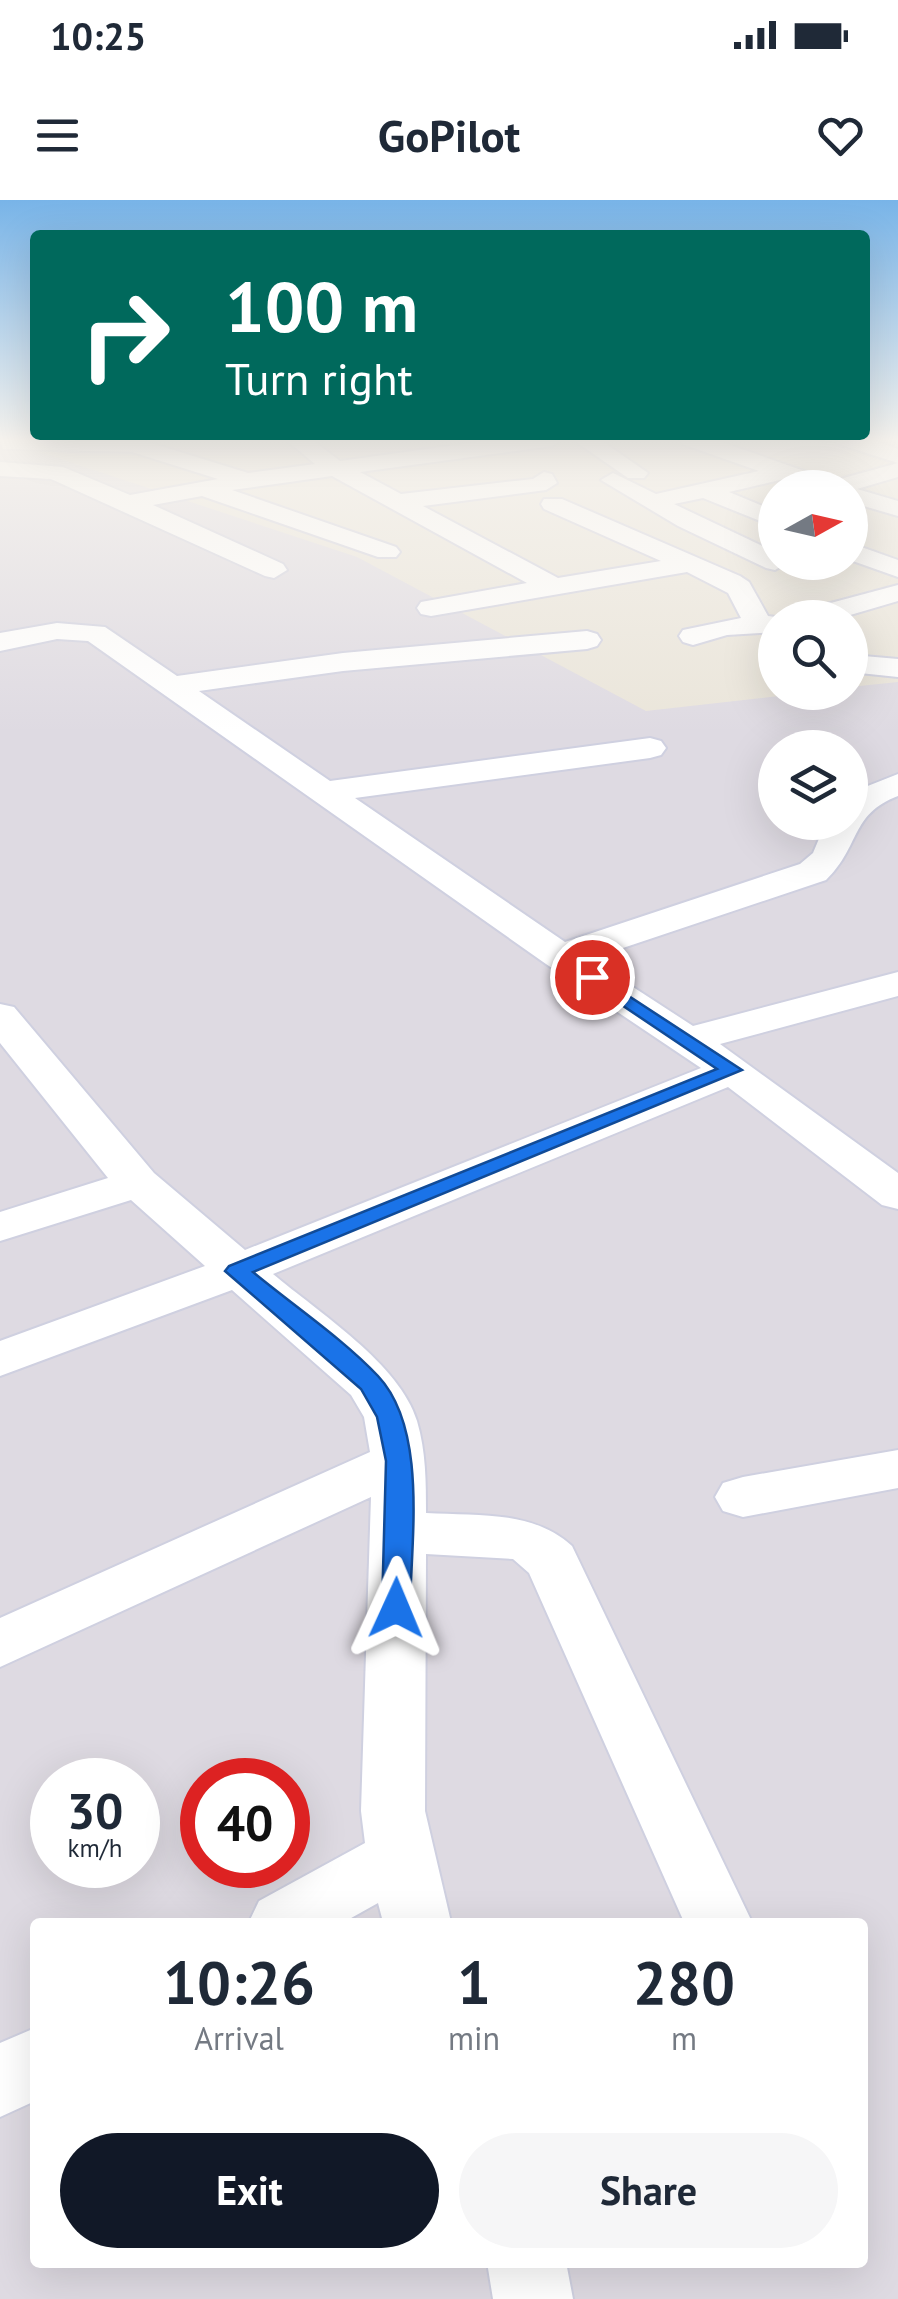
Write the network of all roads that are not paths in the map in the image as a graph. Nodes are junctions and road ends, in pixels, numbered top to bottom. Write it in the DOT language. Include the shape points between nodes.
graph roads {
  1 [pos="202,537"];
  2 [pos="345,537"];
  3 [pos="569,537"];
  4 [pos="621,537"];
  5 [pos="721,537"];
  6 [pos="465,538"];
  7 [pos="388,552"];
  8 [pos="758,554"];
  9 [pos="868,558"];
  10 [pos="689,564"];
  11 [pos="898,569"];
  12 [pos="274,570"];
  13 [pos="604,578"];
  14 [pos="552,586"];
  15 [pos="898,594"];
  16 [pos="868,602"];
  17 [pos="431,608"];
  18 [pos="758,613"];
  19 [pos="758,625"];
  20 [pos="693,636"];
  21 [pos="898,639"];
  22 [pos="587,640"];
  23 [pos="0,642"];
  24 [pos="868,652"];
  25 [pos="868,659"];
  26 [pos="898,668"];
  27 [pos="171,686"];
  28 [pos="650,748"];
  29 [pos="898,784"];
  30 [pos="324,792"];
  31 [pos="868,795"];
  32 [pos="836,840"];
  33 [pos="560,956"];
  34 [pos="898,984"];
  35 [pos="0,1016"];
  36 [pos="688,1040"];
  37 [pos="732,1070"];
  38 [pos="138,1183"];
  39 [pos="898,1195"];
  40 [pos="0,1227"];
  41 [pos="237,1271"];
  42 [pos="0,1359"];
  43 [pos="398,1461"];
  44 [pos="898,1469"];
  45 [pos="743,1496"];
  46 [pos="398,1532"];
  47 [pos="0,1644"];
  48 [pos="400,1856"];
  49 [pos="290,1918"];
  50 [pos="416,1918"];
  51 [pos="716,1918"];
  52 [pos="30,2065"];
  53 [pos="0,2082"];
  54 [pos="527,2268"];
  55 [pos="533,2299"];
  1 -- 12 [label="street"];
  2 -- 7 [label="street"];
  3 -- 13 [label="street"];
  4 -- 10 [label="street"];
  5 -- 8 [label="street"];
  6 -- 14 [label="street"];
  9 -- 11 [label="street"];
  10 -- 13 [label="street"];
  10 -- 18 [label="street" via="738,588"];
  13 -- 14 [label="street"];
  14 -- 17 [label="street"];
  15 -- 16 [label="street"];
  19 -- 20 [label="street"];
  21 -- 24 [label="street"];
  22 -- 27 [label="street"];
  23 -- 27 [label="street" via="84,630"];
  25 -- 26 [label="street"];
  27 -- 30 [label="street"];
  28 -- 30 [label="street"];
  29 -- 31 [label="street"];
  30 -- 33 [label="street"];
  32 -- 33 [label="street" via="813,872"];
  33 -- 36 [label="street"];
  34 -- 36 [label="street"];
  35 -- 38 [label="street"];
  36 -- 37 [label="street"];
  37 -- 39 [label="street"];
  37 -- 41 [label="street"];
  38 -- 40 [label="street"];
  38 -- 41 [label="street"];
  41 -- 42 [label="street"];
  41 -- 43 [label="street" via="371,1384 390,1417"];
  43 -- 46 [label="street"];
  43 -- 47 [label="street"];
  44 -- 45 [label="street"];
  46 -- 48 [label="street" via="393,1810"];
  46 -- 51 [label="street" via="519,1539 552,1560"];
  48 -- 49 [label="street"];
  48 -- 50 [label="street"];
  52 -- 53 [label="street"];
  54 -- 55 [label="street"];
}
